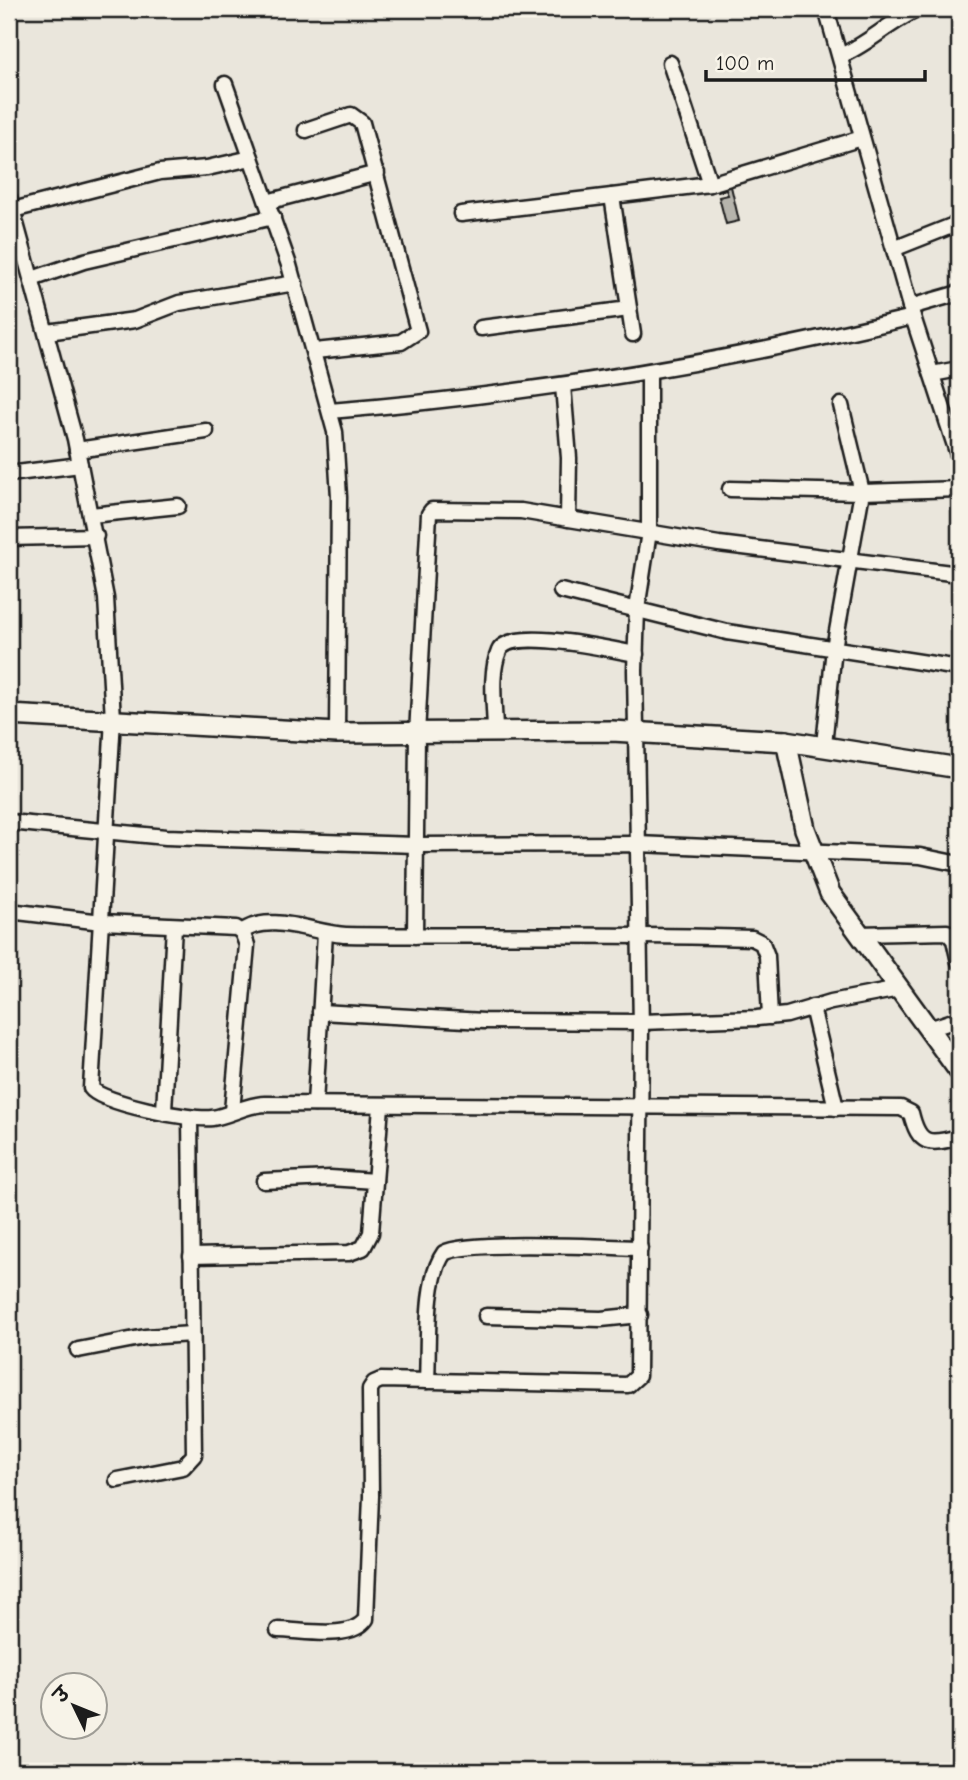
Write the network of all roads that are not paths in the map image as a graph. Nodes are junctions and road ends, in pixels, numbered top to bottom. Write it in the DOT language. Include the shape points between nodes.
graph roads {
  1 [pos="826,9"];
  2 [pos="919,9"];
  3 [pos="840,56"];
  4 [pos="670,63"];
  5 [pos="225,84"];
  6 [pos="306,130"];
  7 [pos="862,138"];
  8 [pos="251,158"];
  9 [pos="377,173"];
  10 [pos="710,184"];
  11 [pos="612,196"];
  12 [pos="267,202"];
  13 [pos="10,206"];
  14 [pos="461,214"];
  15 [pos="272,216"];
  16 [pos="959,223"];
  17 [pos="896,248"];
  18 [pos="32,279"];
  19 [pos="295,283"];
  20 [pos="959,293"];
  21 [pos="629,309"];
  22 [pos="911,312"];
  23 [pos="481,328"];
  24 [pos="47,332"];
  25 [pos="633,334"];
  26 [pos="315,351"];
  27 [pos="959,369"];
  28 [pos="649,372"];
  29 [pos="932,374"];
  30 [pos="564,386"];
  31 [pos="841,405"];
  32 [pos="330,411"];
  33 [pos="206,431"];
  34 [pos="957,438"];
  35 [pos="77,450"];
  36 [pos="959,458"];
  37 [pos="80,465"];
  38 [pos="9,474"];
  39 [pos="730,489"];
  40 [pos="959,489"];
  41 [pos="862,492"];
  42 [pos="178,506"];
  43 [pos="91,515"];
  44 [pos="568,519"];
  45 [pos="649,532"];
  46 [pos="96,536"];
  47 [pos="9,538"];
  48 [pos="850,559"];
  49 [pos="959,574"];
  50 [pos="561,591"];
  51 [pos="637,610"];
  52 [pos="834,649"];
  53 [pos="636,654"];
  54 [pos="959,668"];
  55 [pos="9,715"];
  56 [pos="113,719"];
  57 [pos="635,732"];
  58 [pos="337,733"];
  59 [pos="495,733"];
  60 [pos="417,734"];
  61 [pos="786,741"];
  62 [pos="824,746"];
  63 [pos="959,768"];
  64 [pos="9,822"];
  65 [pos="106,833"];
  66 [pos="638,844"];
  67 [pos="416,845"];
  68 [pos="812,850"];
  69 [pos="959,864"];
  70 [pos="9,911"];
  71 [pos="102,922"];
  72 [pos="174,926"];
  73 [pos="242,932"];
  74 [pos="325,933"];
  75 [pos="640,934"];
  76 [pos="859,934"];
  77 [pos="415,936"];
  78 [pos="959,962"];
  79 [pos="899,989"];
  80 [pos="812,1007"];
  81 [pos="320,1012"];
  82 [pos="770,1017"];
  83 [pos="959,1019"];
  84 [pos="641,1022"];
  85 [pos="929,1029"];
  86 [pos="959,1071"];
  87 [pos="315,1104"];
  88 [pos="381,1106"];
  89 [pos="640,1107"];
  90 [pos="836,1108"];
  91 [pos="164,1111"];
  92 [pos="232,1111"];
  93 [pos="190,1118"];
  94 [pos="959,1138"];
  95 [pos="264,1181"];
  96 [pos="375,1181"];
  97 [pos="640,1248"];
  98 [pos="191,1256"];
  99 [pos="640,1315"];
  100 [pos="486,1316"];
  101 [pos="192,1334"];
  102 [pos="78,1350"];
  103 [pos="427,1381"];
  104 [pos="117,1480"];
  105 [pos="278,1630"];
  1 -- 3 [label="street"];
  2 -- 3 [label="street"];
  3 -- 7 [label="street"];
  4 -- 10 [label="street"];
  5 -- 8 [label="street"];
  6 -- 9 [label="street" via="339,118 358,118"];
  7 -- 10 [label="street"];
  7 -- 17 [label="street"];
  8 -- 12 [label="street"];
  8 -- 13 [label="street" via="160,172"];
  9 -- 12 [label="street"];
  9 -- 26 [label="street" via="418,331 401,342"];
  10 -- 11 [label="street"];
  11 -- 14 [label="street"];
  11 -- 21 [label="street"];
  12 -- 15 [label="street"];
  13 -- 18 [label="street"];
  15 -- 18 [label="street" via="96,258"];
  15 -- 19 [label="street"];
  16 -- 17 [label="street"];
  17 -- 22 [label="street"];
  18 -- 24 [label="street"];
  19 -- 24 [label="street" via="179,303 135,320"];
  19 -- 26 [label="street"];
  20 -- 22 [label="street"];
  21 -- 23 [label="street"];
  21 -- 25 [label="street"];
  22 -- 28 [label="street" via="788,347"];
  22 -- 29 [label="street"];
  24 -- 35 [label="street"];
  26 -- 32 [label="street"];
  27 -- 29 [label="street"];
  28 -- 30 [label="street"];
  28 -- 45 [label="street"];
  29 -- 34 [label="street"];
  30 -- 32 [label="street"];
  30 -- 44 [label="street"];
  31 -- 41 [label="street"];
  32 -- 58 [label="street" via="340,497"];
  33 -- 35 [label="street"];
  34 -- 36 [label="street"];
  35 -- 37 [label="street"];
  37 -- 38 [label="street"];
  37 -- 43 [label="street"];
  39 -- 41 [label="street"];
  40 -- 41 [label="street"];
  41 -- 48 [label="street"];
  42 -- 43 [label="street"];
  43 -- 46 [label="street"];
  44 -- 45 [label="street"];
  44 -- 60 [label="street" via="522,511 430,512"];
  45 -- 48 [label="street"];
  45 -- 51 [label="street"];
  46 -- 47 [label="street"];
  46 -- 56 [label="street" via="106,598"];
  48 -- 49 [label="street"];
  48 -- 52 [label="street"];
  50 -- 51 [label="street"];
  51 -- 52 [label="street" via="727,632"];
  51 -- 53 [label="street"];
  52 -- 54 [label="street"];
  52 -- 62 [label="street"];
  53 -- 57 [label="street"];
  53 -- 59 [label="street" via="530,639 506,643 498,652 495,675"];
  55 -- 56 [label="street"];
  56 -- 58 [label="street"];
  56 -- 65 [label="street"];
  57 -- 59 [label="street"];
  57 -- 61 [label="street"];
  57 -- 66 [label="street"];
  58 -- 60 [label="street"];
  59 -- 60 [label="street"];
  60 -- 67 [label="street"];
  61 -- 62 [label="street"];
  61 -- 68 [label="street"];
  62 -- 63 [label="street"];
  64 -- 65 [label="street"];
  65 -- 67 [label="street"];
  65 -- 71 [label="street"];
  66 -- 67 [label="street"];
  66 -- 68 [label="street"];
  66 -- 75 [label="street"];
  67 -- 77 [label="street"];
  68 -- 69 [label="street" via="920,856"];
  68 -- 76 [label="street" via="830,892"];
  70 -- 71 [label="street"];
  71 -- 72 [label="street"];
  71 -- 91 [label="street" via="91,1088 100,1098"];
  72 -- 73 [label="street"];
  72 -- 91 [label="street"];
  73 -- 74 [label="street" via="264,923"];
  73 -- 92 [label="street" via="247,945"];
  74 -- 77 [label="street"];
  74 -- 81 [label="street"];
  75 -- 77 [label="street"];
  75 -- 82 [label="street" via="759,940 767,956"];
  75 -- 84 [label="street"];
  76 -- 78 [label="street" via="947,932 954,940"];
  76 -- 79 [label="street"];
  79 -- 80 [label="street"];
  79 -- 85 [label="street"];
  80 -- 82 [label="street"];
  80 -- 90 [label="street"];
  81 -- 84 [label="street" via="484,1021"];
  81 -- 87 [label="street"];
  82 -- 84 [label="street"];
  83 -- 85 [label="street"];
  84 -- 89 [label="street"];
  85 -- 86 [label="street"];
  87 -- 88 [label="street"];
  87 -- 92 [label="street" via="250,1105"];
  88 -- 89 [label="street"];
  88 -- 96 [label="street"];
  89 -- 90 [label="street"];
  89 -- 97 [label="street"];
  90 -- 94 [label="street" via="906,1109 924,1140"];
  91 -- 93 [label="street"];
  92 -- 93 [label="street" via="212,1118"];
  93 -- 98 [label="street"];
  95 -- 96 [label="street"];
  96 -- 98 [label="street" via="371,1233 359,1251"];
  97 -- 99 [label="street"];
  97 -- 103 [label="street" via="484,1247 444,1253 430,1307"];
  98 -- 101 [label="street"];
  99 -- 100 [label="street" via="601,1319"];
  99 -- 103 [label="street" via="640,1366 636,1379 628,1385"];
  101 -- 102 [label="street"];
  101 -- 104 [label="street" via="192,1460 183,1467"];
  103 -- 105 [label="street" via="381,1380 370,1389 366,1619 346,1631"];
}
